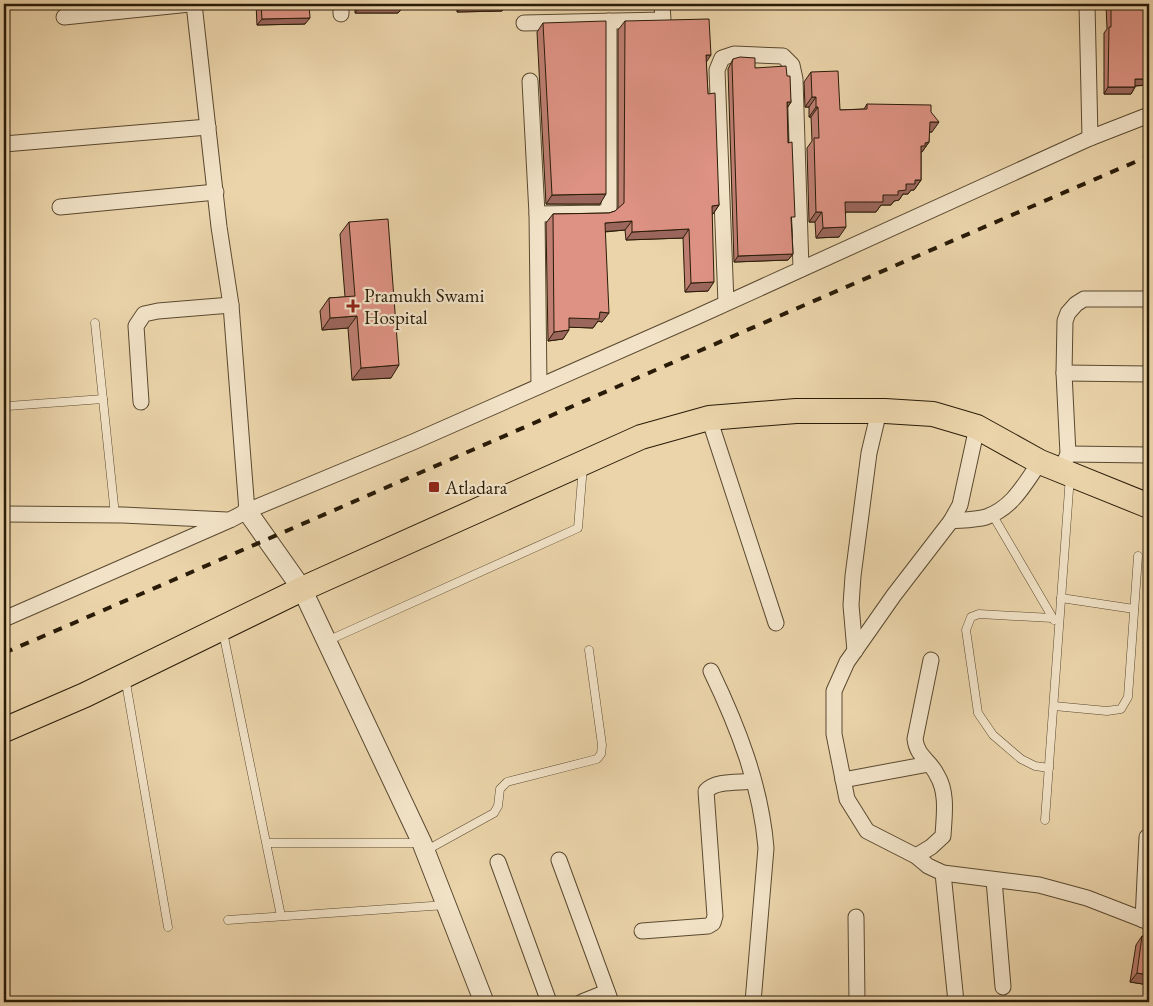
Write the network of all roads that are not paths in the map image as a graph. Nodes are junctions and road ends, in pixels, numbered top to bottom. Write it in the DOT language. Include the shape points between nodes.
graph roads {
  1 [pos="190,4"];
  2 [pos="194,4"];
  3 [pos="662,4"];
  4 [pos="1087,4"];
  5 [pos="64,17"];
  6 [pos="609,21"];
  7 [pos="524,22"];
  8 [pos="530,81"];
  9 [pos="1149,115"];
  10 [pos="208,127"];
  11 [pos="1090,138"];
  12 [pos="4,144"];
  13 [pos="216,192"];
  14 [pos="60,207"];
  15 [pos="536,214"];
  16 [pos="801,269"];
  17 [pos="1149,299"];
  18 [pos="726,303"];
  19 [pos="231,305"];
  20 [pos="95,323"];
  21 [pos="1064,373"];
  22 [pos="1149,374"];
  23 [pos="539,386"];
  24 [pos="103,399"];
  25 [pos="141,402"];
  26 [pos="8,406"];
  27 [pos="879,411"];
  28 [pos="709,418"];
  29 [pos="977,427"];
  30 [pos="1149,455"];
  31 [pos="583,463"];
  32 [pos="1060,465"];
  33 [pos="1149,506"];
  34 [pos="247,511"];
  35 [pos="4,514"];
  36 [pos="992,514"];
  37 [pos="115,515"];
  38 [pos="230,520"];
  39 [pos="950,521"];
  40 [pos="1138,556"];
  41 [pos="302,589"];
  42 [pos="1061,598"];
  43 [pos="1134,609"];
  44 [pos="1052,618"];
  45 [pos="4,619"];
  46 [pos="776,623"];
  47 [pos="222,628"];
  48 [pos="1059,630"];
  49 [pos="327,641"];
  50 [pos="589,650"];
  51 [pos="855,651"];
  52 [pos="931,660"];
  53 [pos="711,671"];
  54 [pos="125,676"];
  55 [pos="1054,706"];
  56 [pos="4,730"];
  57 [pos="930,764"];
  58 [pos="1049,768"];
  59 [pos="843,780"];
  60 [pos="753,782"];
  61 [pos="1045,820"];
  62 [pos="1146,838"];
  63 [pos="267,844"];
  64 [pos="424,847"];
  65 [pos="916,856"];
  66 [pos="559,860"];
  67 [pos="498,862"];
  68 [pos="943,873"];
  69 [pos="994,880"];
  70 [pos="446,905"];
  71 [pos="282,916"];
  72 [pos="856,917"];
  73 [pos="228,920"];
  74 [pos="1146,921"];
  75 [pos="168,927"];
  76 [pos="642,931"];
  77 [pos="1003,987"];
  78 [pos="609,997"];
  79 [pos="484,1002"];
  80 [pos="549,1002"];
  81 [pos="582,1002"];
  82 [pos="753,1002"];
  83 [pos="857,1002"];
  84 [pos="956,1002"];
  1 -- 5 [label="street"];
  2 -- 10 [label="street"];
  3 -- 6 [label="street" via="663,20"];
  4 -- 11 [label="street"];
  6 -- 7 [label="street"];
  6 -- 15 [label="street" via="609,208 603,213"];
  8 -- 15 [label="street"];
  9 -- 11 [label="street"];
  10 -- 12 [label="street"];
  10 -- 13 [label="street"];
  11 -- 16 [label="street"];
  13 -- 14 [label="street"];
  13 -- 19 [label="street"];
  15 -- 23 [label="street"];
  16 -- 18 [label="street"];
  16 -- 18 [label="street" via="792,65 783,56 734,54 722,58 717,70"];
  17 -- 21 [label="street" via="1084,299 1076,304 1065,321"];
  18 -- 23 [label="street"];
  19 -- 25 [label="street" via="144,314 136,326"];
  19 -- 34 [label="street"];
  20 -- 24 [label="lane"];
  21 -- 22 [label="street"];
  21 -- 32 [label="street"];
  23 -- 34 [label="street"];
  24 -- 26 [label="lane"];
  24 -- 37 [label="lane"];
  27 -- 28 [label="main road" via="796,411"];
  27 -- 29 [label="main road" via="933,414"];
  27 -- 51 [label="street" via="869,453 850,605"];
  28 -- 31 [label="main road" via="641,437"];
  28 -- 46 [label="street"];
  29 -- 32 [label="main road"];
  29 -- 39 [label="street" via="960,505"];
  30 -- 32 [label="street"];
  31 -- 41 [label="main road"];
  31 -- 49 [label="lane" via="578,528"];
  32 -- 33 [label="main road"];
  32 -- 36 [label="street" via="1017,495 1002,510"];
  32 -- 42 [label="lane"];
  34 -- 38 [label="street"];
  34 -- 41 [label="street"];
  35 -- 37 [label="street"];
  36 -- 39 [label="street"];
  36 -- 44 [label="lane"];
  37 -- 38 [label="street"];
  38 -- 45 [label="street"];
  39 -- 51 [label="street"];
  40 -- 43 [label="lane"];
  41 -- 47 [label="main road"];
  41 -- 49 [label="street"];
  42 -- 43 [label="lane"];
  42 -- 48 [label="lane"];
  43 -- 55 [label="lane" via="1128,697 1121,709 1107,711"];
  44 -- 48 [label="lane"];
  44 -- 58 [label="lane" via="979,614 971,617 966,630 978,713 993,735 1021,759"];
  47 -- 54 [label="main road"];
  47 -- 63 [label="lane"];
  48 -- 55 [label="lane"];
  49 -- 64 [label="street"];
  50 -- 64 [label="lane" via="602,745 597,759 507,782 500,789 494,812"];
  51 -- 59 [label="street" via="834,691 834,734"];
  52 -- 57 [label="street" via="915,739 916,749"];
  53 -- 60 [label="street" via="740,734"];
  54 -- 56 [label="main road"];
  54 -- 75 [label="lane"];
  55 -- 58 [label="lane"];
  57 -- 59 [label="street"];
  57 -- 65 [label="street" via="944,790 942,836"];
  58 -- 61 [label="lane"];
  59 -- 65 [label="street" via="847,799 867,831"];
  60 -- 76 [label="street" via="717,784 706,791 713,923"];
  60 -- 82 [label="street" via="764,823 766,848"];
  62 -- 74 [label="street"];
  63 -- 64 [label="lane"];
  63 -- 71 [label="lane"];
  64 -- 70 [label="street"];
  65 -- 68 [label="street"];
  66 -- 78 [label="street"];
  67 -- 80 [label="street"];
  68 -- 69 [label="street"];
  68 -- 84 [label="street"];
  69 -- 74 [label="street" via="1038,885 1087,898"];
  69 -- 77 [label="street"];
  70 -- 71 [label="lane"];
  70 -- 79 [label="street"];
  71 -- 73 [label="lane"];
  72 -- 83 [label="street"];
  78 -- 81 [label="street"];
}
